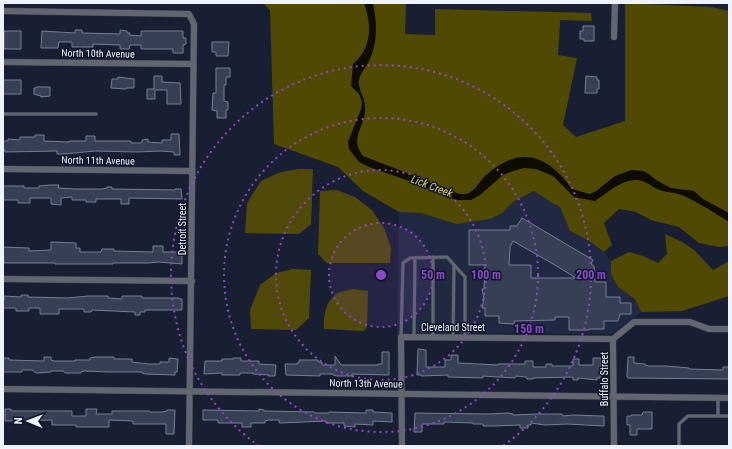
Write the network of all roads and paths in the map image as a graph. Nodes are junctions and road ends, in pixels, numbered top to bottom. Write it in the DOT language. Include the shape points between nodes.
graph roads {
  1 [pos="615,3"];
  2 [pos="3,11"];
  3 [pos="614,36"];
  4 [pos="3,62"];
  5 [pos="193,64"];
  6 [pos="3,114"];
  7 [pos="96,114"];
  8 [pos="3,169"];
  9 [pos="192,171"];
  10 [pos="433,257"];
  11 [pos="415,258"];
  12 [pos="454,264"];
  13 [pos="3,279"];
  14 [pos="192,281"];
  15 [pos="729,329"];
  16 [pos="401,337"];
  17 [pos="414,337"];
  18 [pos="433,337"];
  19 [pos="453,337"];
  20 [pos="465,337"];
  21 [pos="613,339"];
  22 [pos="3,389"];
  23 [pos="189,391"];
  24 [pos="402,394"];
  25 [pos="614,396"];
  26 [pos="718,398"];
  27 [pos="729,398"];
  28 [pos="718,416"];
  29 [pos="729,416"];
  30 [pos="189,446"];
  31 [pos="402,446"];
  32 [pos="614,446"];
  33 [pos="679,446"];
  1 -- 3 [label="street"];
  2 -- 5 [label="street, Detroit Street" via="189,14 194,24"];
  4 -- 5 [label="street, North 10th Avenue"];
  5 -- 9 [label="street, Detroit Street"];
  6 -- 7 [label="lane"];
  8 -- 9 [label="street, North 11th Avenue"];
  9 -- 14 [label="street, Detroit Street"];
  10 -- 11 [label="lane"];
  10 -- 12 [label="lane" via="447,257"];
  10 -- 18 [label="lane"];
  11 -- 16 [label="lane" via="403,263"];
  11 -- 17 [label="lane"];
  12 -- 19 [label="lane"];
  12 -- 20 [label="lane" via="465,277"];
  13 -- 14 [label="street"];
  14 -- 23 [label="street, Detroit Street"];
  15 -- 21 [label="street, Buffalo Street" via="709,329 690,322 634,322"];
  16 -- 17 [label="street, Cleveland Street"];
  16 -- 24 [label="street"];
  17 -- 18 [label="street, Cleveland Street"];
  18 -- 19 [label="street, Cleveland Street"];
  19 -- 20 [label="street, Cleveland Street"];
  20 -- 21 [label="street, Cleveland Street"];
  21 -- 25 [label="street, Buffalo Street"];
  22 -- 23 [label="street, North 13th Avenue"];
  23 -- 24 [label="street, North 13th Avenue"];
  23 -- 30 [label="street, Detroit Street"];
  24 -- 25 [label="street, North 13th Avenue"];
  24 -- 31 [label="street"];
  25 -- 26 [label="street, North 13th Avenue"];
  25 -- 32 [label="street, Buffalo Street"];
  26 -- 27 [label="street, North 13th Avenue"];
  26 -- 28 [label="lane"];
  28 -- 29 [label="lane"];
  28 -- 33 [label="lane" via="688,416 679,424"];
}
